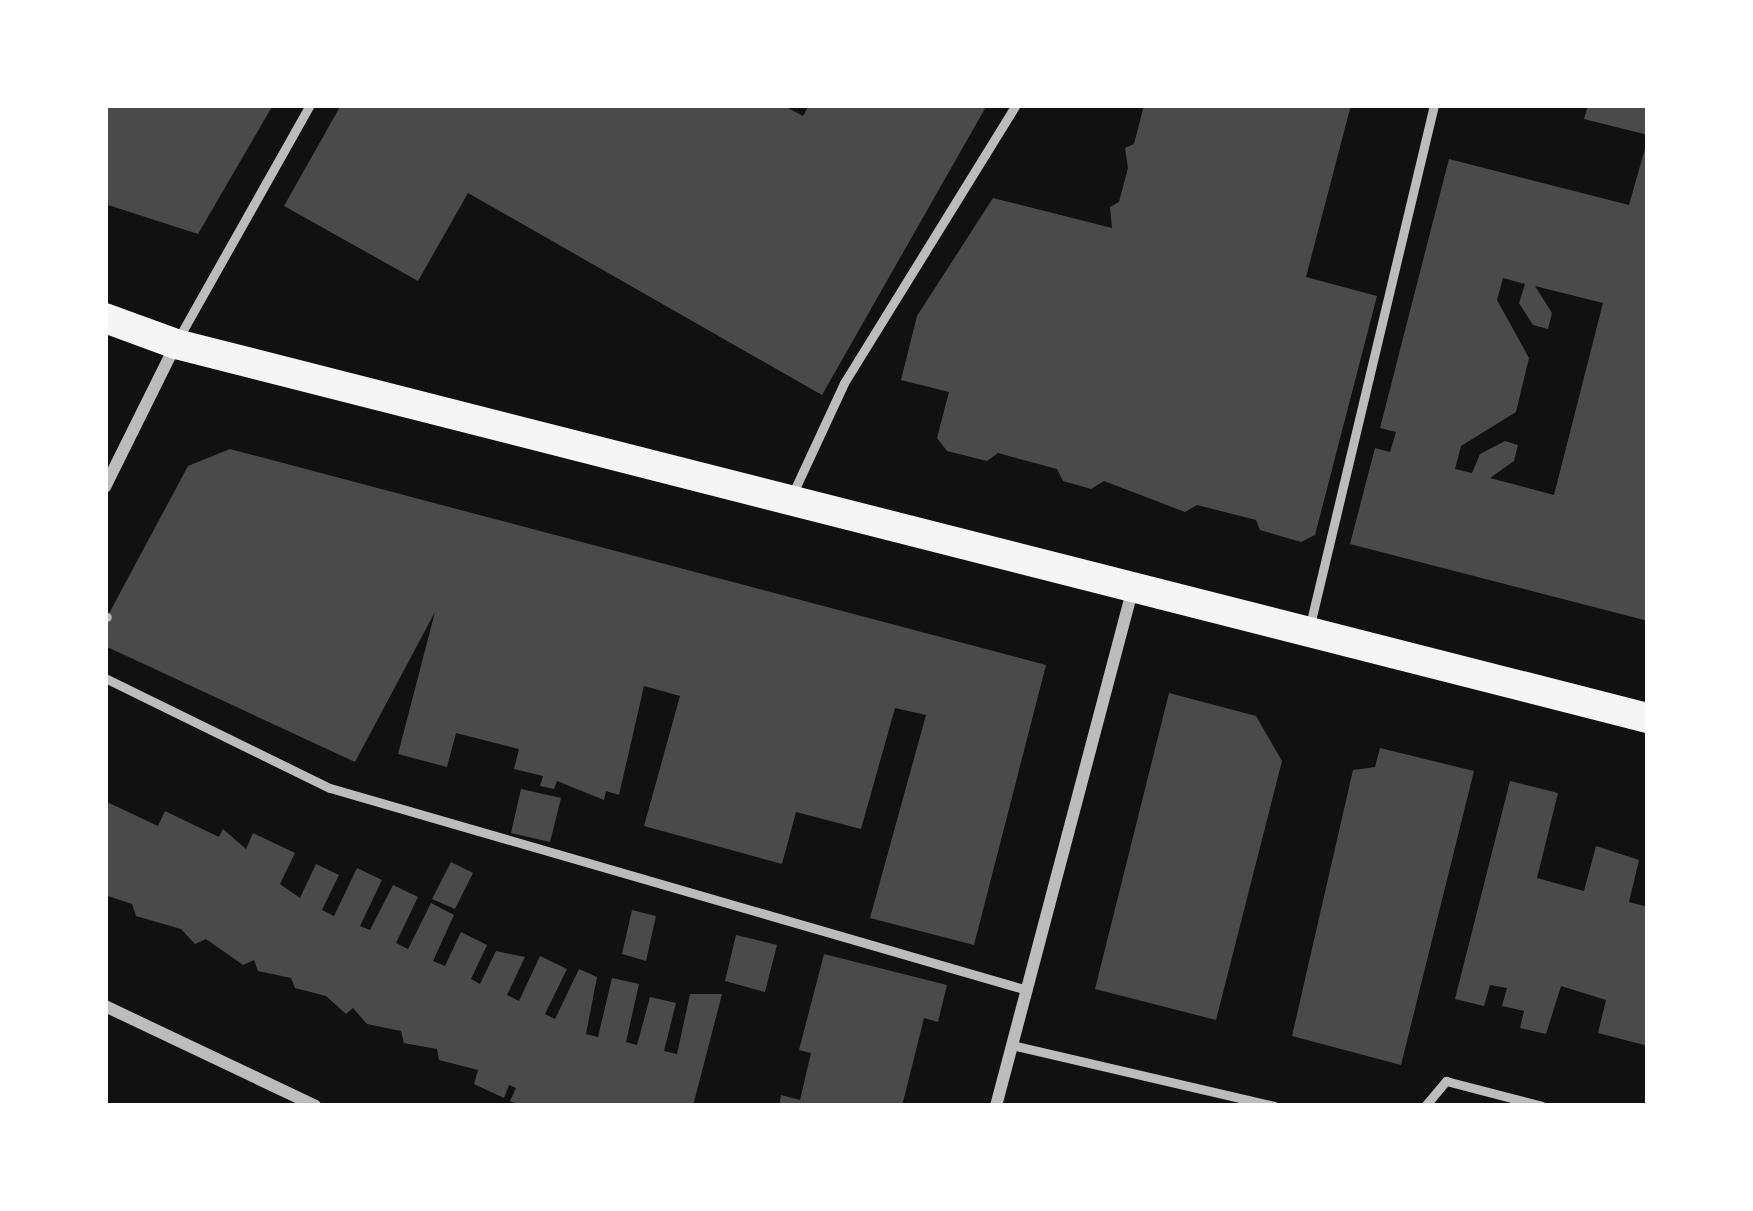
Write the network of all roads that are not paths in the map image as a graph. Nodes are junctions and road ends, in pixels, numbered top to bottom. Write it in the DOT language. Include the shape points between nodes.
graph roads {
  1 [pos="310,105"];
  2 [pos="1016,105"];
  3 [pos="1434,105"];
  4 [pos="105,318"];
  5 [pos="176,344"];
  6 [pos="105,487"];
  7 [pos="791,497"];
  8 [pos="1133,586"];
  9 [pos="1309,632"];
  10 [pos="105,678"];
  11 [pos="1648,718"];
  12 [pos="1027,990"];
  13 [pos="105,1006"];
  14 [pos="1012,1045"];
  15 [pos="316,1106"];
  16 [pos="996,1106"];
  17 [pos="1274,1106"];
  18 [pos="1425,1106"];
  19 [pos="1542,1106"];
  1 -- 5 [label="lane"];
  2 -- 7 [label="lane" via="844,383"];
  3 -- 9 [label="lane"];
  4 -- 5 [label="main road"];
  5 -- 6 [label="street"];
  5 -- 7 [label="main road"];
  7 -- 8 [label="main road"];
  8 -- 9 [label="main road"];
  8 -- 12 [label="street"];
  9 -- 11 [label="main road"];
  10 -- 12 [label="lane" via="330,788"];
  12 -- 14 [label="street"];
  13 -- 15 [label="street"];
  14 -- 16 [label="street"];
  14 -- 17 [label="lane"];
  18 -- 19 [label="lane" via="1446,1081"];
}
